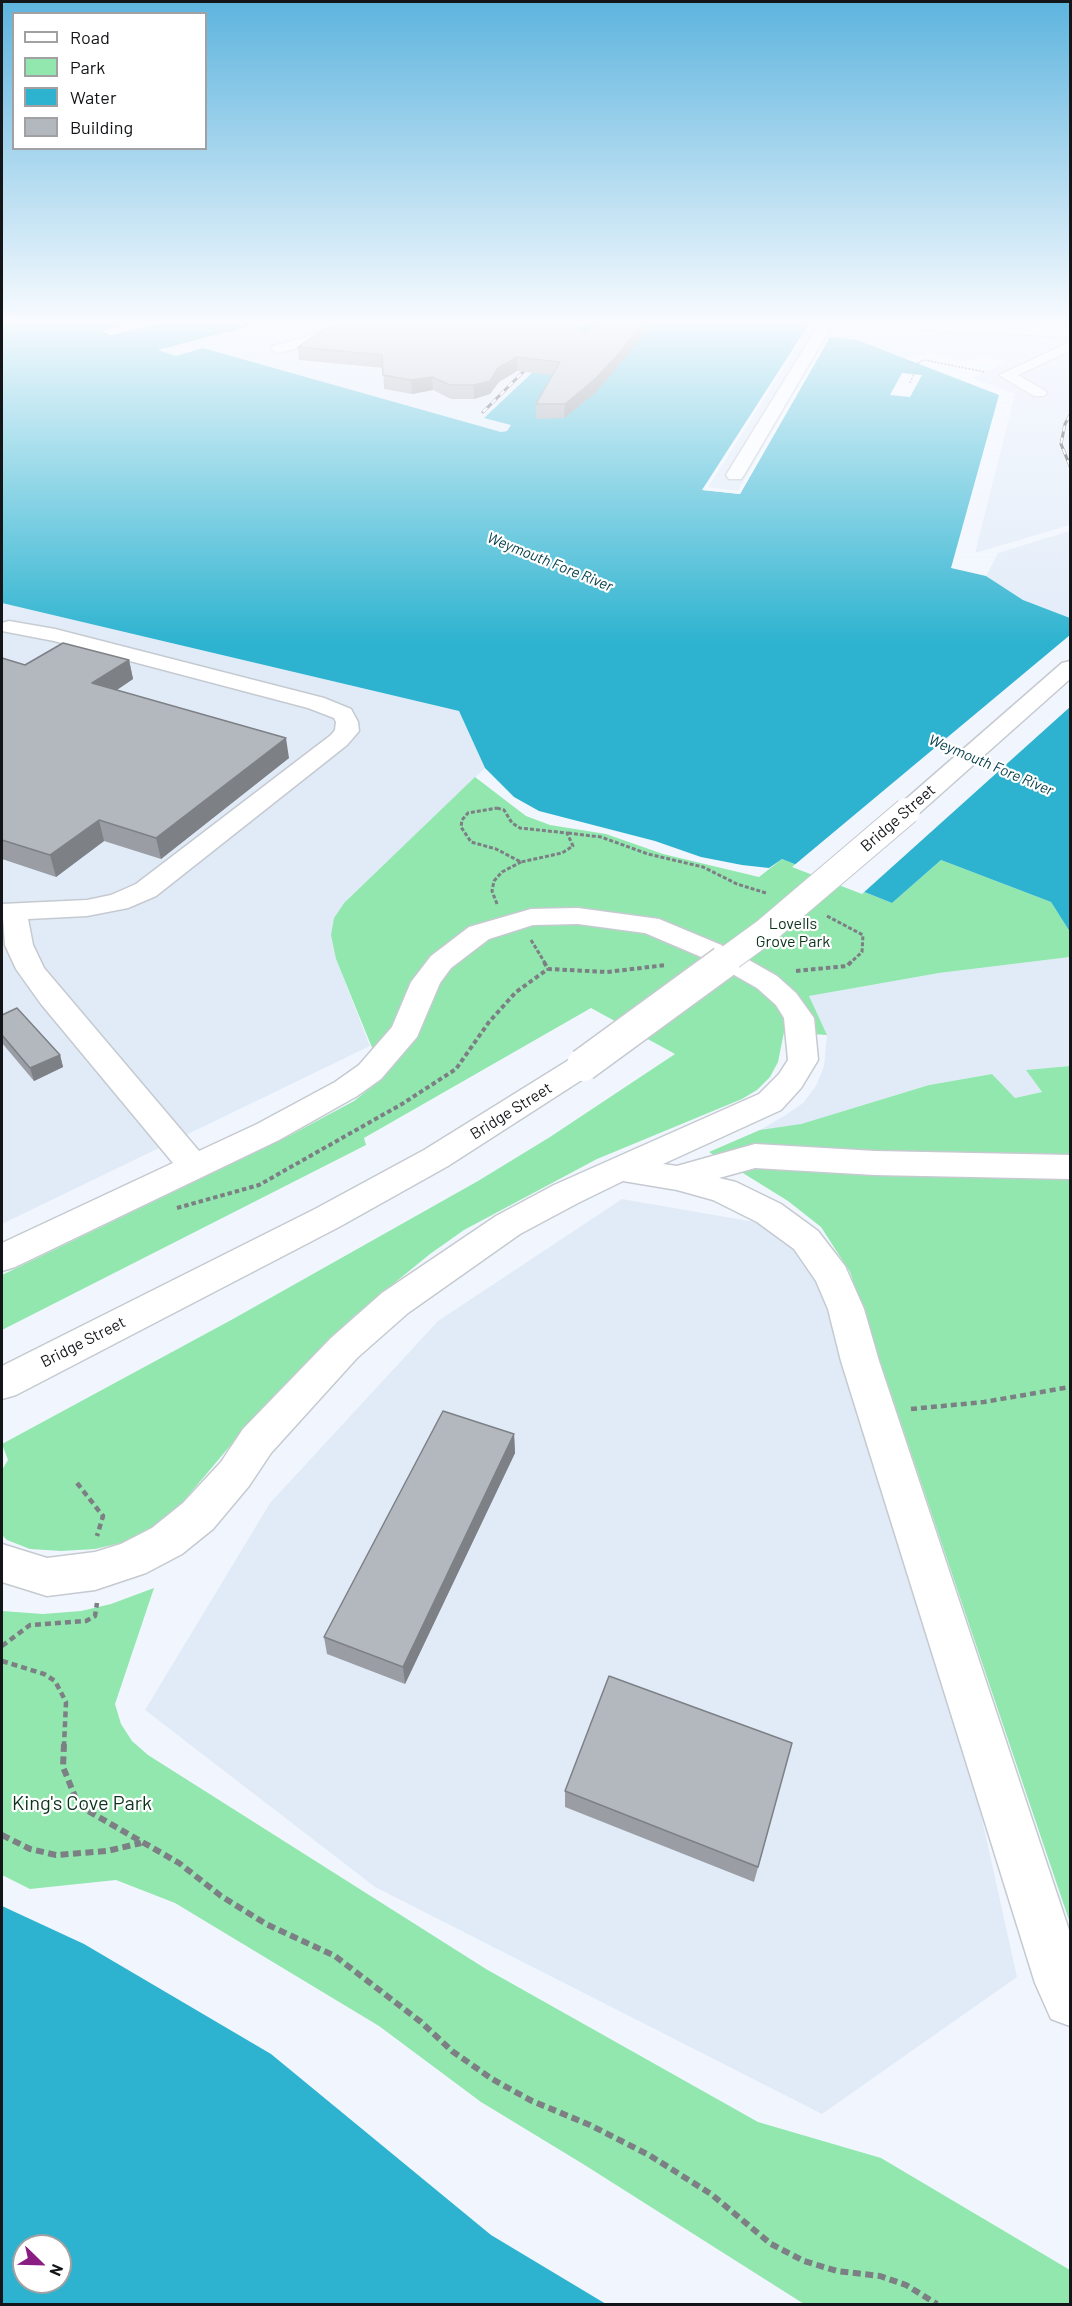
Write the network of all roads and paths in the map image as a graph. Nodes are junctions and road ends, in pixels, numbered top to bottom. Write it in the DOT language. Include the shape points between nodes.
graph roads {
  1 [pos="763,429"];
  2 [pos="735,475"];
  3 [pos="9,627"];
  4 [pos="1071,668"];
  5 [pos="567,833"];
  6 [pos="717,875"];
  7 [pos="7,912"];
  8 [pos="194,1167"];
  9 [pos="1071,1167"];
  10 [pos="620,1168"];
  11 [pos="678,1178"];
  12 [pos="2,1258"];
  13 [pos="2,1384"];
  14 [pos="1071,1387"];
  15 [pos="876,1412"];
  16 [pos="2,1563"];
  17 [pos="2,1661"];
  18 [pos="2,1835"];
  19 [pos="142,1843"];
  20 [pos="1071,2000"];
  21 [pos="937,2304"];
  1 -- 2 [label="main road"];
  3 -- 7 [label="main road" via="55,635 315,703 343,714 347,730 146,890 118,902 87,908"];
  4 -- 13 [label="main road, Bridge Street, bridge" via="766,931 583,1065 436,1158 327,1218"];
  5 -- 6 [label="path" via="601,837 648,854 703,867"];
  7 -- 8 [label="main road" via="37,979"];
  8 -- 10 [label="main road" via="268,1132 370,1072 406,1030 426,982 459,946 479,933 510,922 554,915 628,921 671,932 716,952 767,982 799,1018 803,1060 770,1102"];
  8 -- 12 [label="main road"];
  9 -- 11 [label="main road" via="755,1156"];
  10 -- 11 [label="main road"];
  10 -- 16 [label="main road" via="508,1225 395,1304 299,1394 198,1515 167,1541 131,1560 95,1571 47,1577"];
  11 -- 15 [label="main road" via="733,1195 769,1213 806,1240 832,1276 846,1309"];
  14 -- 15 [label="path" via="984,1402"];
  15 -- 20 [label="main road" via="1061,1983"];
  17 -- 19 [label="path" via="55,1681 66,1702 63,1767 76,1799 88,1811"];
  18 -- 19 [label="path" via="30,1849 56,1855 107,1851"];
  19 -- 21 [label="path" via="179,1863 266,1924 334,1956 492,2079 649,2155 711,2194 771,2244 804,2261 906,2285"];
}
